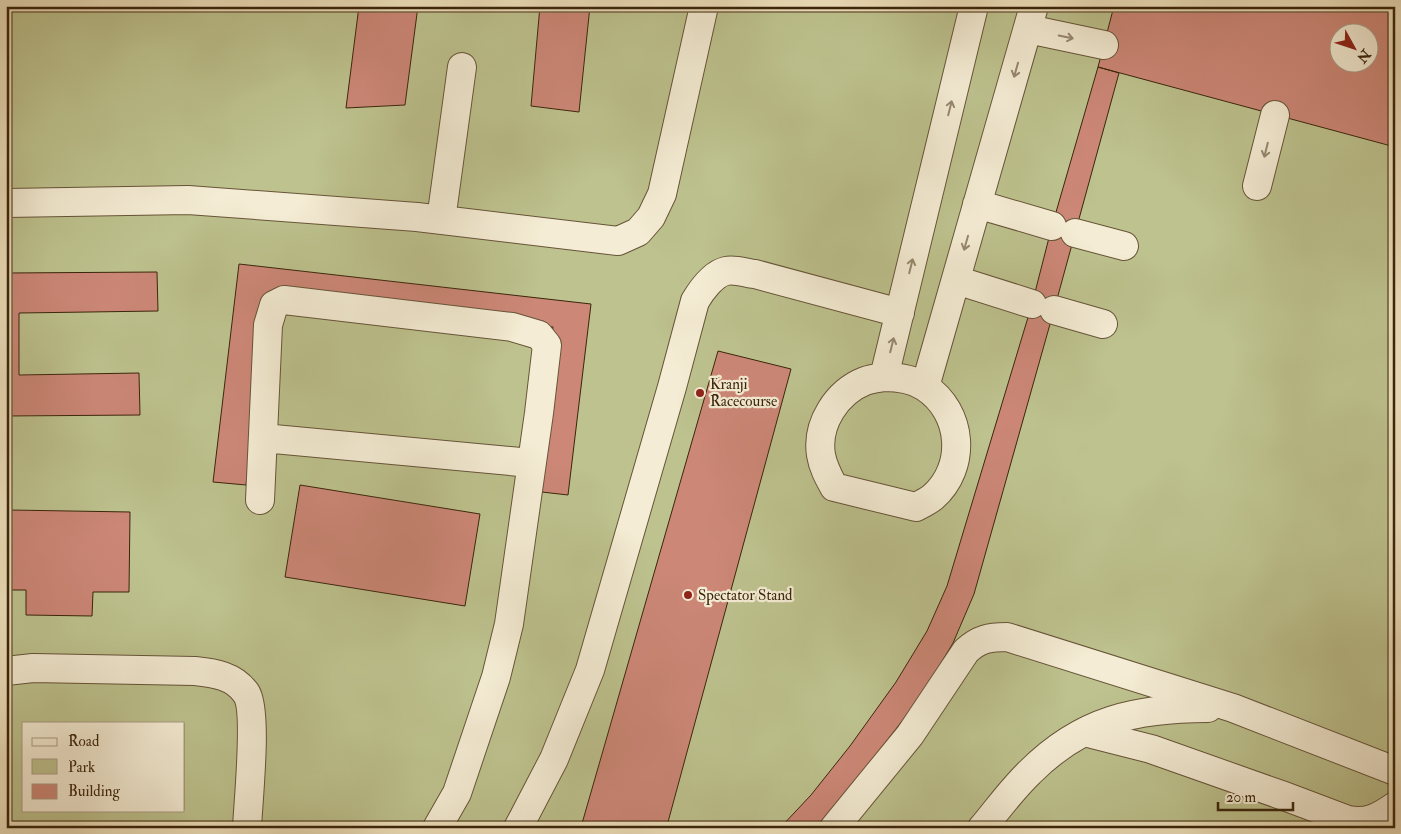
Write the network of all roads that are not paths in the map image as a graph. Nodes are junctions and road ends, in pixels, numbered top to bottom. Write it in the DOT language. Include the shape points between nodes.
graph roads {
  1 [pos="704,6"];
  2 [pos="974,6"];
  3 [pos="1031,18"];
  4 [pos="1104,45"];
  5 [pos="462,67"];
  6 [pos="1275,115"];
  7 [pos="1257,186"];
  8 [pos="6,204"];
  9 [pos="977,204"];
  10 [pos="442,220"];
  11 [pos="1124,246"];
  12 [pos="956,280"];
  13 [pos="900,314"];
  14 [pos="1103,324"];
  15 [pos="884,377"];
  16 [pos="925,387"];
  17 [pos="263,438"];
  18 [pos="531,463"];
  19 [pos="260,500"];
  20 [pos="6,671"];
  21 [pos="1233,708"];
  22 [pos="1084,732"];
  23 [pos="1395,771"];
  24 [pos="1395,806"];
  25 [pos="247,828"];
  26 [pos="437,828"];
  27 [pos="518,828"];
  28 [pos="834,828"];
  29 [pos="982,828"];
  1 -- 10 [label="street" via="662,194 651,217 638,232 618,240"];
  13 -- 2 [label="street, one-way"];
  3 -- 4 [label="street, one-way"];
  3 -- 9 [label="street, one-way"];
  5 -- 10 [label="street"];
  6 -- 7 [label="street, one-way"];
  8 -- 10 [label="street" via="188,200"];
  9 -- 11 [label="street"];
  9 -- 12 [label="street, one-way"];
  12 -- 14 [label="street"];
  12 -- 16 [label="street"];
  15 -- 13 [label="street, one-way"];
  13 -- 27 [label="street" via="746,272 725,271 701,291 695,302 590,670 554,758"];
  15 -- 16 [label="street" via="898,377"];
  15 -- 16 [label="street" via="866,380 836,401 826,417 820,453 834,487 916,508 932,498 944,484 953,467 956,450 955,431 949,414"];
  17 -- 18 [label="street"];
  17 -- 18 [label="street" via="268,325 274,305 284,300 512,327 539,335 547,345"];
  17 -- 19 [label="street"];
  18 -- 26 [label="street" via="509,624 496,677 457,793"];
  20 -- 25 [label="street" via="33,668 195,671 218,674 236,682 247,694 251,708"];
  21 -- 22 [label="street" via="1137,713 1107,721"];
  21 -- 23 [label="street"];
  21 -- 28 [label="street" via="1007,637 991,637 975,643 966,651 910,734"];
  22 -- 24 [label="street" via="1151,749 1359,823 1370,821"];
  22 -- 29 [label="street" via="1055,750 1029,773"];
}
